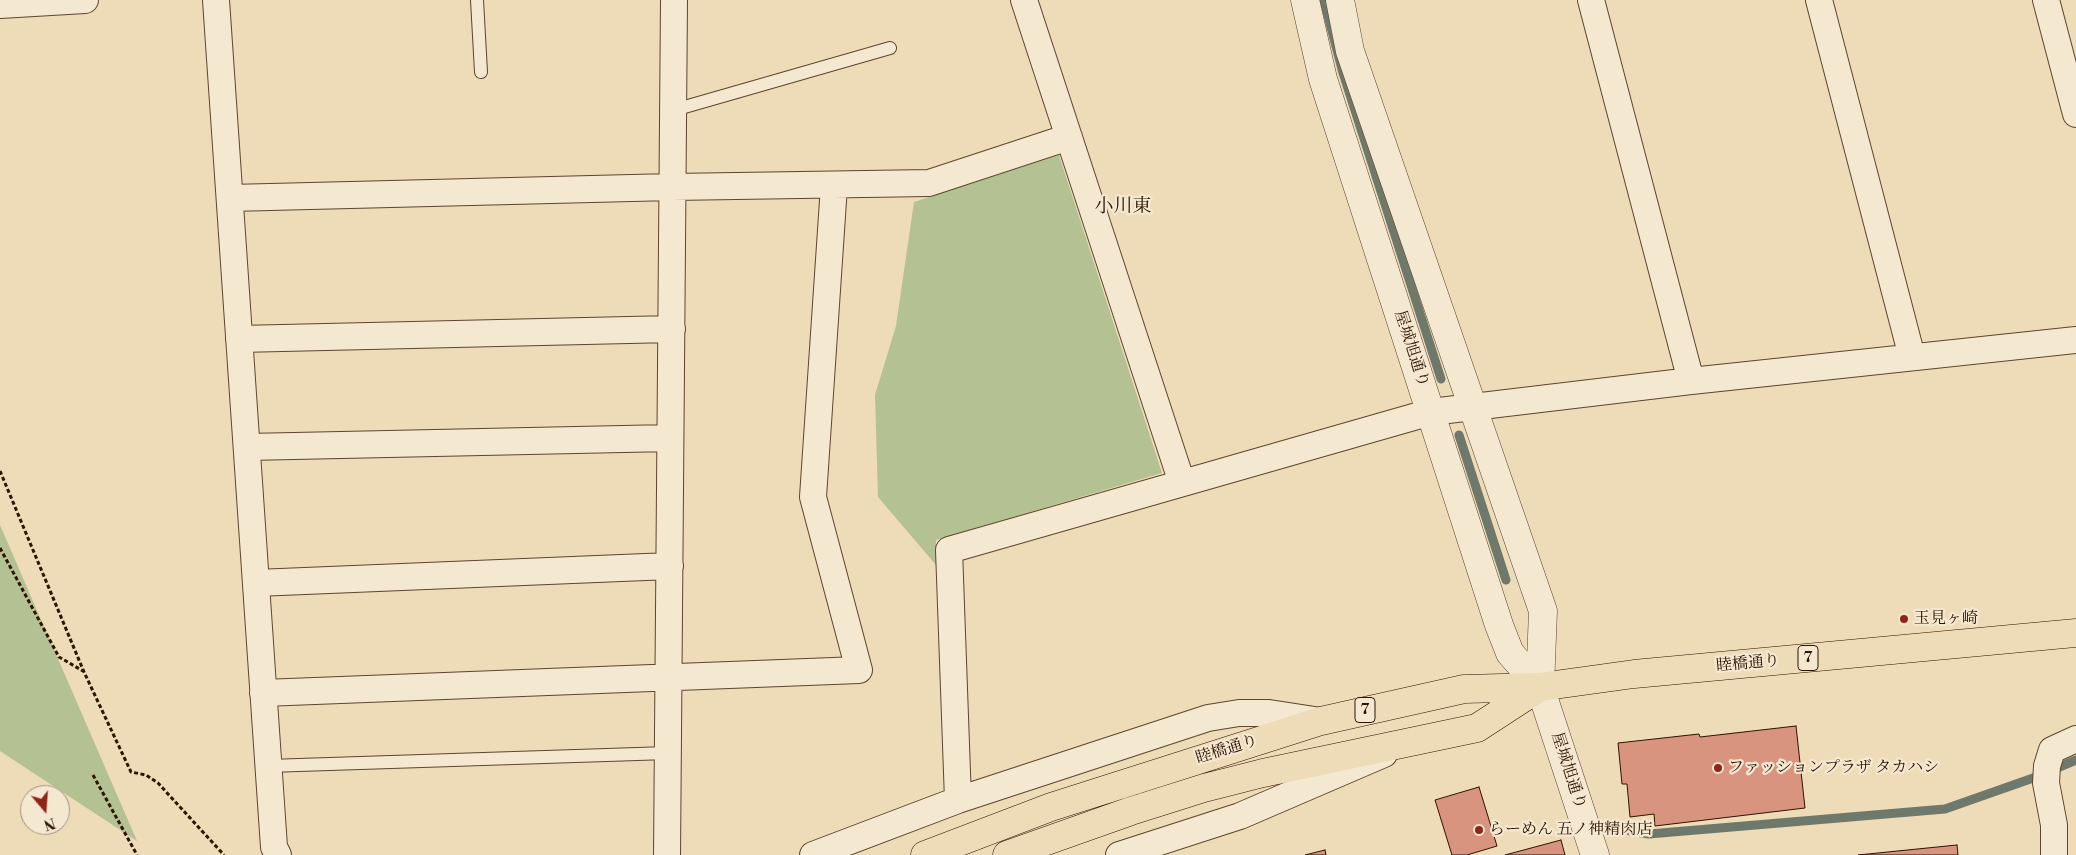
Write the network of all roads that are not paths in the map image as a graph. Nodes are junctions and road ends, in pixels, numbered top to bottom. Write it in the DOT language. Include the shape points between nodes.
graph roads {
  1 [pos="86,0"];
  2 [pos="216,0"];
  3 [pos="477,0"];
  4 [pos="674,0"];
  5 [pos="1024,0"];
  6 [pos="1305,0"];
  7 [pos="1340,0"];
  8 [pos="1591,0"];
  9 [pos="1819,0"];
  10 [pos="2046,0"];
  11 [pos="39,1"];
  12 [pos="0,6"];
  13 [pos="890,48"];
  14 [pos="481,72"];
  15 [pos="674,110"];
  16 [pos="2076,114"];
  17 [pos="1069,137"];
  18 [pos="834,186"];
  19 [pos="672,187"];
  20 [pos="230,198"];
  21 [pos="672,329"];
  22 [pos="239,339"];
  23 [pos="2076,340"];
  24 [pos="1912,357"];
  25 [pos="1690,381"];
  26 [pos="1473,407"];
  27 [pos="1431,412"];
  28 [pos="670,438"];
  29 [pos="247,447"];
  30 [pos="1182,483"];
  31 [pos="670,566"];
  32 [pos="256,583"];
  33 [pos="2076,633"];
  34 [pos="669,677"];
  35 [pos="1540,687"];
  36 [pos="263,693"];
  37 [pos="1321,721"];
  38 [pos="2076,739"];
  39 [pos="1406,744"];
  40 [pos="668,753"];
  41 [pos="268,766"];
  42 [pos="958,800"];
  43 [pos="278,855"];
  44 [pos="667,855"];
  45 [pos="813,855"];
  46 [pos="924,855"];
  47 [pos="1007,855"];
  48 [pos="1119,855"];
  49 [pos="1595,855"];
  50 [pos="2054,855"];
  1 -- 11 [label="street"];
  2 -- 20 [label="street"];
  3 -- 14 [label="lane"];
  4 -- 15 [label="street"];
  5 -- 17 [label="street"];
  6 -- 27 [label="street, 屋城旭通り" via="1323,79"];
  7 -- 26 [label="street, 屋城旭通り" via="1350,51"];
  8 -- 25 [label="street"];
  9 -- 24 [label="street"];
  10 -- 16 [label="street"];
  11 -- 12 [label="street"];
  13 -- 15 [label="lane"];
  15 -- 19 [label="street"];
  17 -- 18 [label="street" via="929,183"];
  17 -- 30 [label="street"];
  18 -- 19 [label="street"];
  18 -- 34 [label="street" via="813,497 859,670"];
  19 -- 20 [label="street"];
  19 -- 21 [label="street"];
  20 -- 22 [label="street"];
  21 -- 22 [label="street"];
  21 -- 28 [label="street"];
  22 -- 29 [label="street"];
  23 -- 24 [label="street"];
  24 -- 25 [label="street"];
  25 -- 26 [label="street"];
  26 -- 27 [label="street"];
  26 -- 35 [label="street, 屋城旭通り" via="1543,611"];
  27 -- 30 [label="street"];
  27 -- 35 [label="street, 屋城旭通り" via="1510,653"];
  28 -- 29 [label="street"];
  28 -- 31 [label="street"];
  29 -- 32 [label="street"];
  30 -- 42 [label="street" via="949,550"];
  31 -- 32 [label="street"];
  31 -- 34 [label="street"];
  32 -- 36 [label="street"];
  33 -- 35 [label="main road, 睦橋通り / 7" via="1644,673"];
  34 -- 36 [label="street"];
  34 -- 40 [label="street"];
  35 -- 37 [label="main road, 睦橋通り / 7" via="1464,689"];
  35 -- 39 [label="main road, 睦橋通り / 7" via="1477,728"];
  35 -- 49 [label="street, 屋城旭通り"];
  36 -- 41 [label="street"];
  37 -- 42 [label="street" via="1259,713 1208,718"];
  37 -- 46 [label="main road, 睦橋通り / 7" via="1050,807"];
  38 -- 50 [label="street" via="2052,750 2046,774 2054,825"];
  39 -- 47 [label="main road, 睦橋通り / 7" via="1204,788"];
  39 -- 48 [label="street" via="1240,816"];
  40 -- 41 [label="lane"];
  40 -- 44 [label="street"];
  41 -- 43 [label="street" via="274,847"];
  42 -- 45 [label="street"];
}
